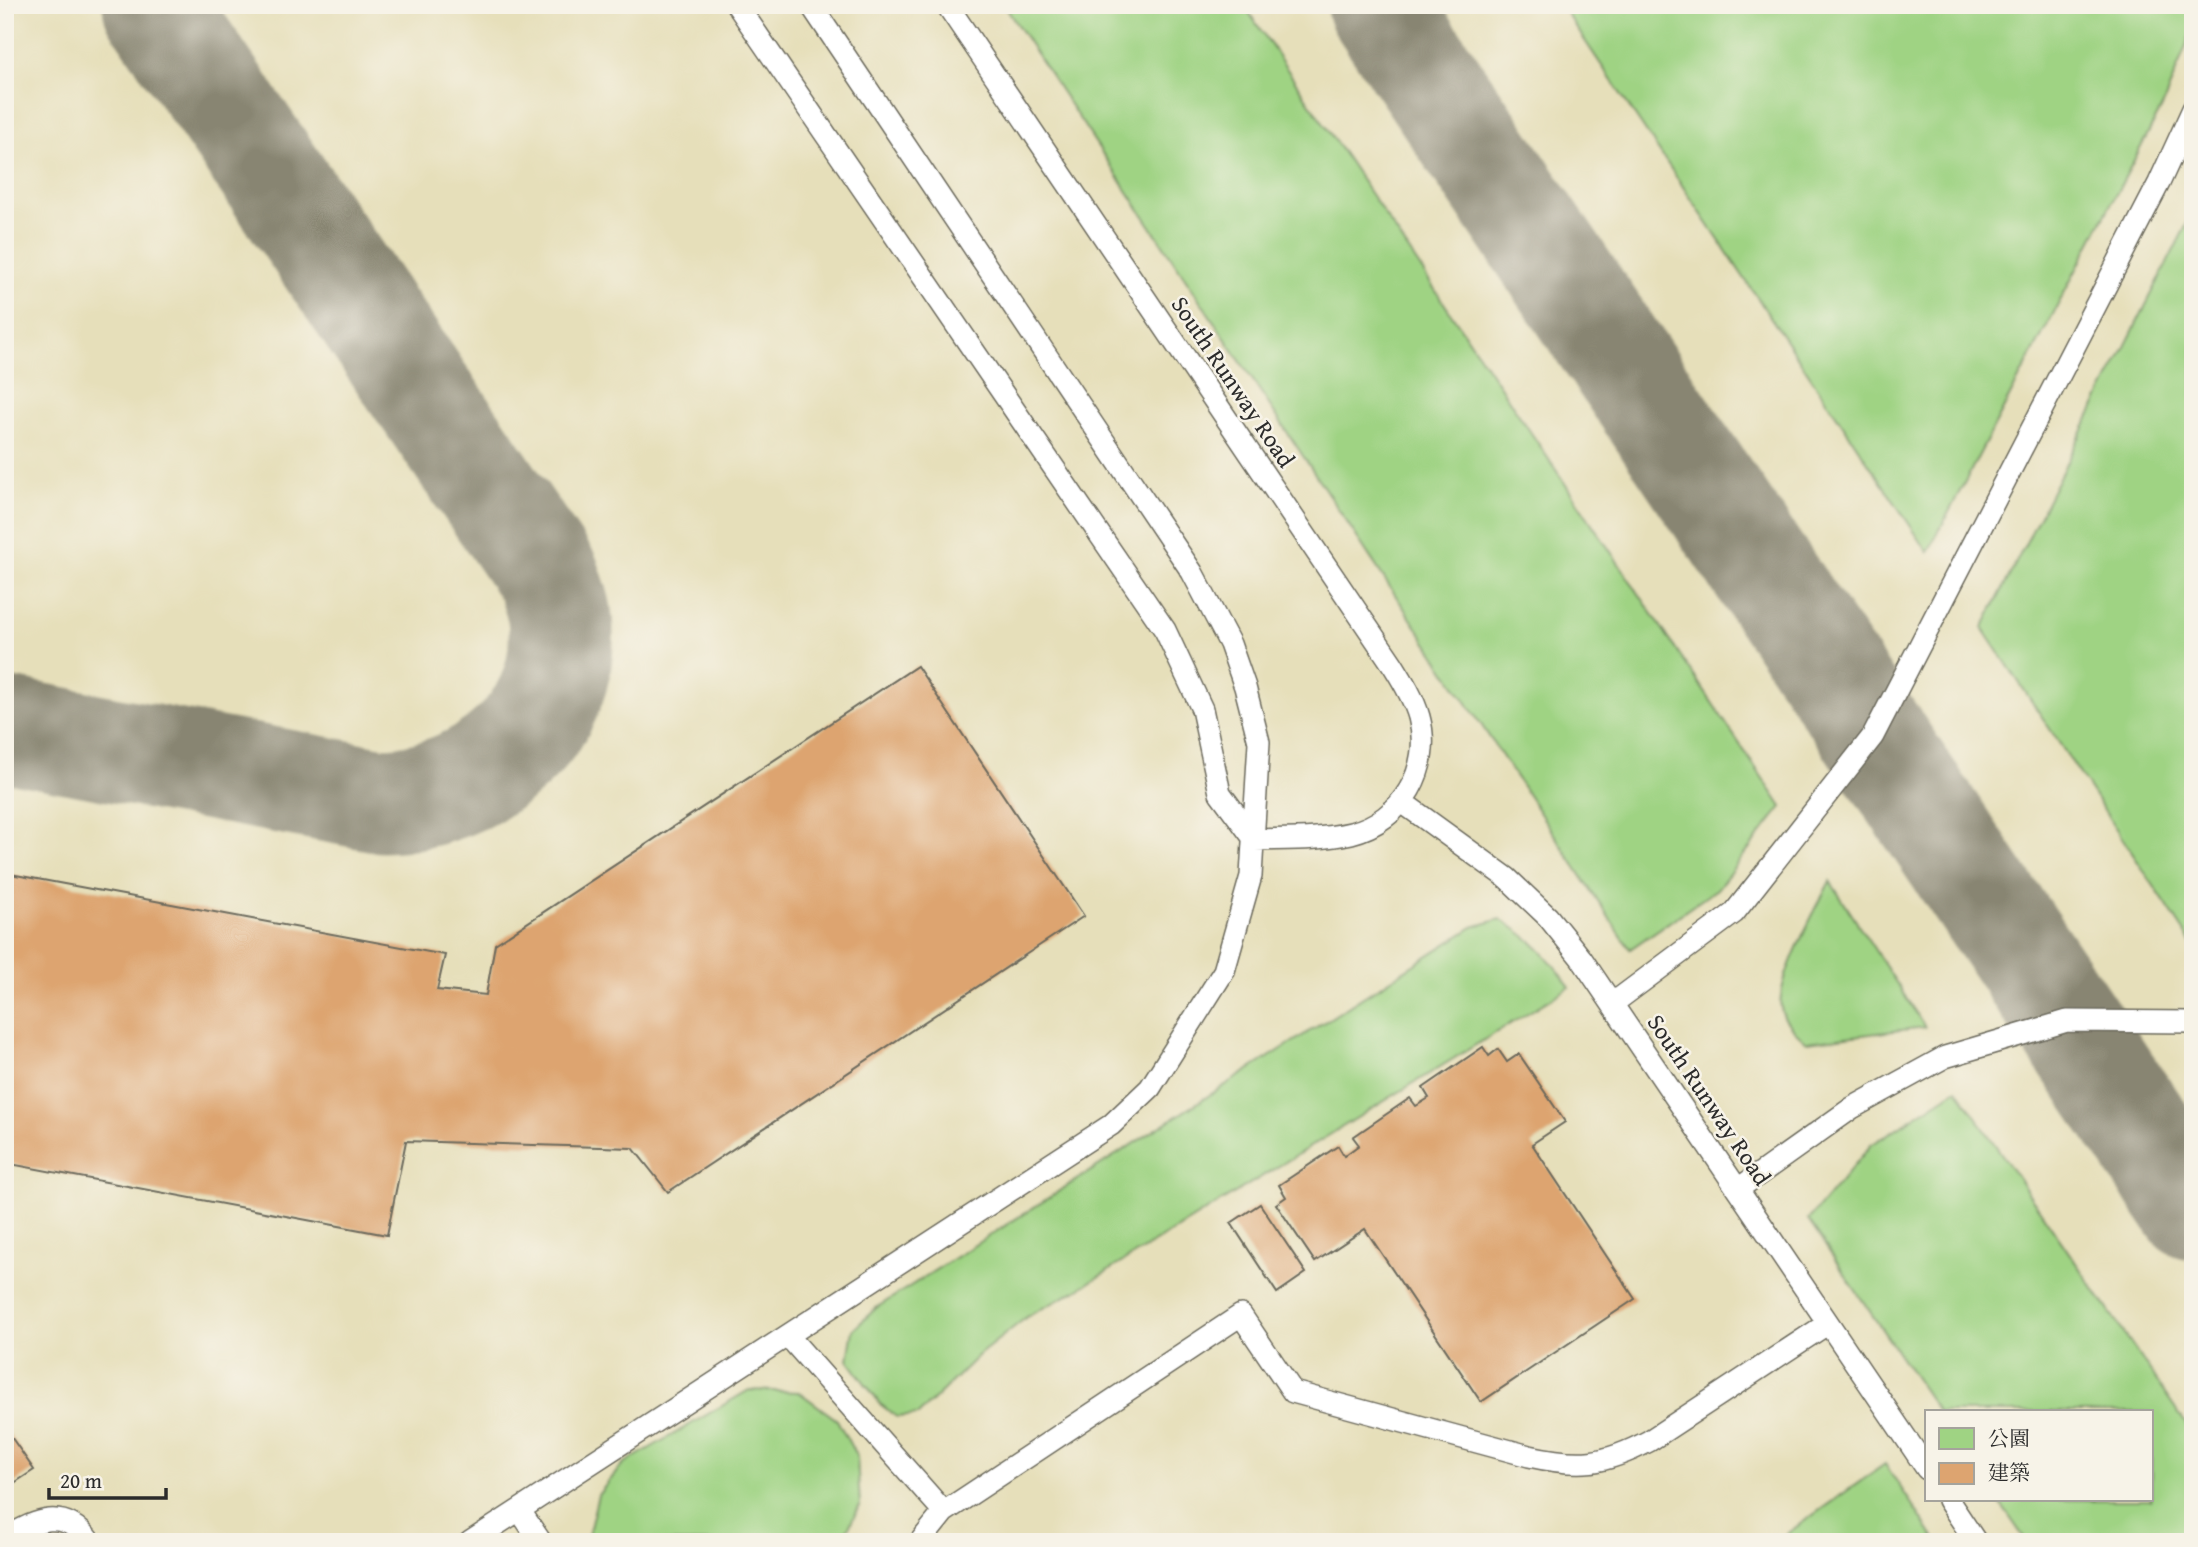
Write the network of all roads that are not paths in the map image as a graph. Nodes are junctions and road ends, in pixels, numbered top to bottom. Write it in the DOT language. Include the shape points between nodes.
graph roads {
  1 [pos="737,5"];
  2 [pos="811,5"];
  3 [pos="947,5"];
  4 [pos="2193,109"];
  5 [pos="1402,802"];
  6 [pos="1255,841"];
  7 [pos="1612,1004"];
  8 [pos="2193,1022"];
  9 [pos="1738,1189"];
  10 [pos="1828,1324"];
  11 [pos="789,1337"];
  12 [pos="1925,1466"];
  13 [pos="1949,1502"];
  14 [pos="520,1510"];
  15 [pos="944,1512"];
  16 [pos="5,1539"];
  17 [pos="90,1542"];
  18 [pos="470,1542"];
  19 [pos="541,1542"];
  20 [pos="920,1542"];
  21 [pos="1976,1542"];
  1 -- 6 [label="lane" via="1165,630 1202,709 1220,793"];
  2 -- 6 [label="lane" via="1212,608 1245,687 1259,742"];
  3 -- 5 [label="lane, South Runway Road" via="1403,682 1419,717 1423,741 1414,782"];
  4 -- 7 [label="lane" via="1873,736 1734,913"];
  5 -- 6 [label="lane, South Runway Road" via="1387,819 1352,832"];
  5 -- 7 [label="lane, South Runway Road" via="1507,878 1548,917"];
  6 -- 11 [label="lane" via="1251,876 1224,971 1150,1088 1111,1125"];
  7 -- 9 [label="lane, South Runway Road"];
  8 -- 9 [label="lane" via="2067,1021 1945,1057 1852,1108"];
  9 -- 10 [label="lane, South Runway Road"];
  10 -- 12 [label="lane, South Runway Road"];
  10 -- 15 [label="lane" via="1649,1441 1590,1464 1529,1456 1293,1392 1241,1315"];
  11 -- 14 [label="lane"];
  11 -- 15 [label="lane"];
  13 -- 21 [label="lane"];
  14 -- 18 [label="lane"];
  14 -- 19 [label="lane"];
  15 -- 20 [label="lane"];
  16 -- 17 [label="lane" via="36,1522 61,1520 79,1528"];
}
